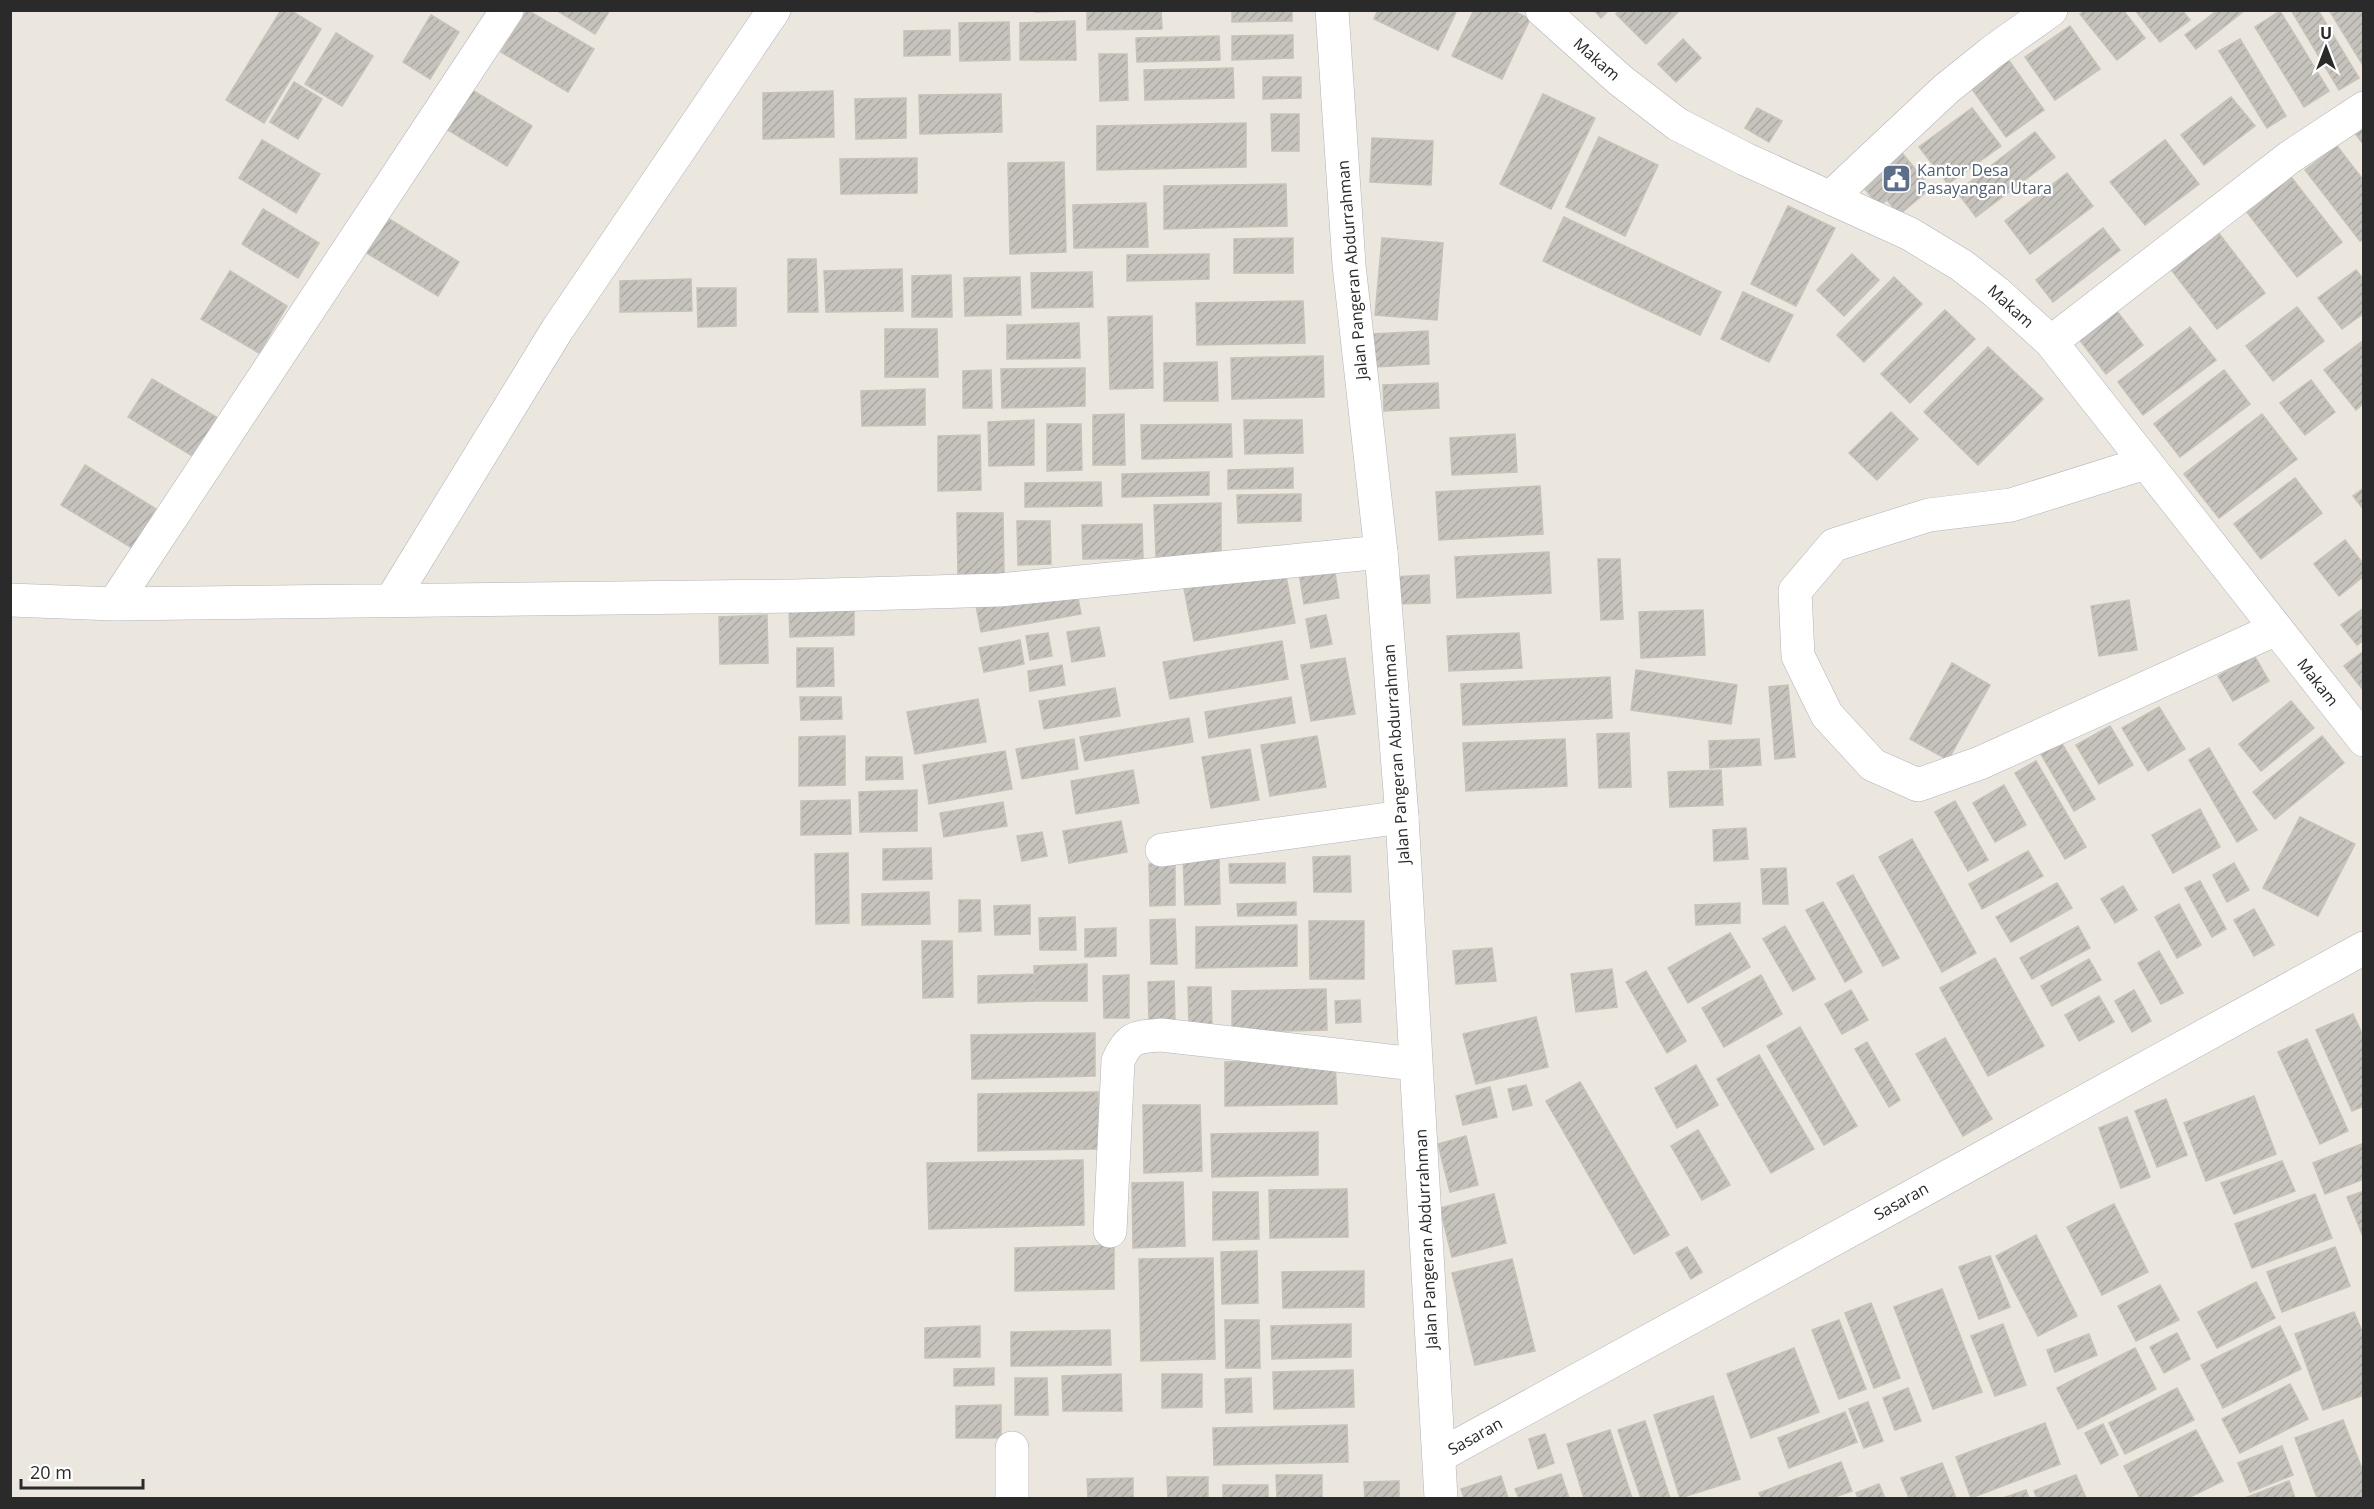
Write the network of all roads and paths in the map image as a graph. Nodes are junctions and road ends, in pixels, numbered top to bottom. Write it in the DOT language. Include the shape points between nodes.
graph roads {
  1 [pos="507,10"];
  2 [pos="774,10"];
  3 [pos="1332,10"];
  4 [pos="1542,10"];
  5 [pos="2051,10"];
  6 [pos="2364,108"];
  7 [pos="1831,197"];
  8 [pos="2051,342"];
  9 [pos="2145,464"];
  10 [pos="1381,552"];
  11 [pos="10,600"];
  12 [pos="392,601"];
  13 [pos="114,604"];
  14 [pos="2276,629"];
  15 [pos="2364,740"];
  16 [pos="1402,817"];
  17 [pos="1162,850"];
  18 [pos="2364,948"];
  19 [pos="1415,1064"];
  20 [pos="1110,1231"];
  21 [pos="1012,1448"];
  22 [pos="1439,1456"];
  23 [pos="1012,1498"];
  24 [pos="1441,1498"];
  1 -- 13 [label="street"];
  2 -- 12 [label="street" via="557,330"];
  3 -- 10 [label="street, Jalan Pangeran Abdurrahman" via="1349,265"];
  4 -- 7 [label="street, Makam" via="1620,80 1677,124"];
  5 -- 7 [label="street" via="1946,89"];
  6 -- 8 [label="street" via="2290,157"];
  7 -- 8 [label="street, Makam" via="1910,234 1961,265"];
  8 -- 9 [label="street, Makam"];
  9 -- 14 [label="street, Makam"];
  9 -- 14 [label="street" via="2011,505 1929,515 1834,545 1795,591 1798,656 1827,715 1873,765 1918,785 1980,764"];
  10 -- 12 [label="street" via="1000,590"];
  10 -- 16 [label="street, Jalan Pangeran Abdurrahman"];
  11 -- 13 [label="street"];
  12 -- 13 [label="street"];
  14 -- 15 [label="street, Makam"];
  16 -- 17 [label="street"];
  16 -- 19 [label="street, Jalan Pangeran Abdurrahman"];
  18 -- 22 [label="street, Sasaran"];
  19 -- 20 [label="street" via="1161,1035 1135,1037 1118,1061"];
  19 -- 22 [label="street, Jalan Pangeran Abdurrahman"];
  21 -- 23 [label="street"];
  22 -- 24 [label="street, Jalan Pangeran Abdurrahman"];
}
